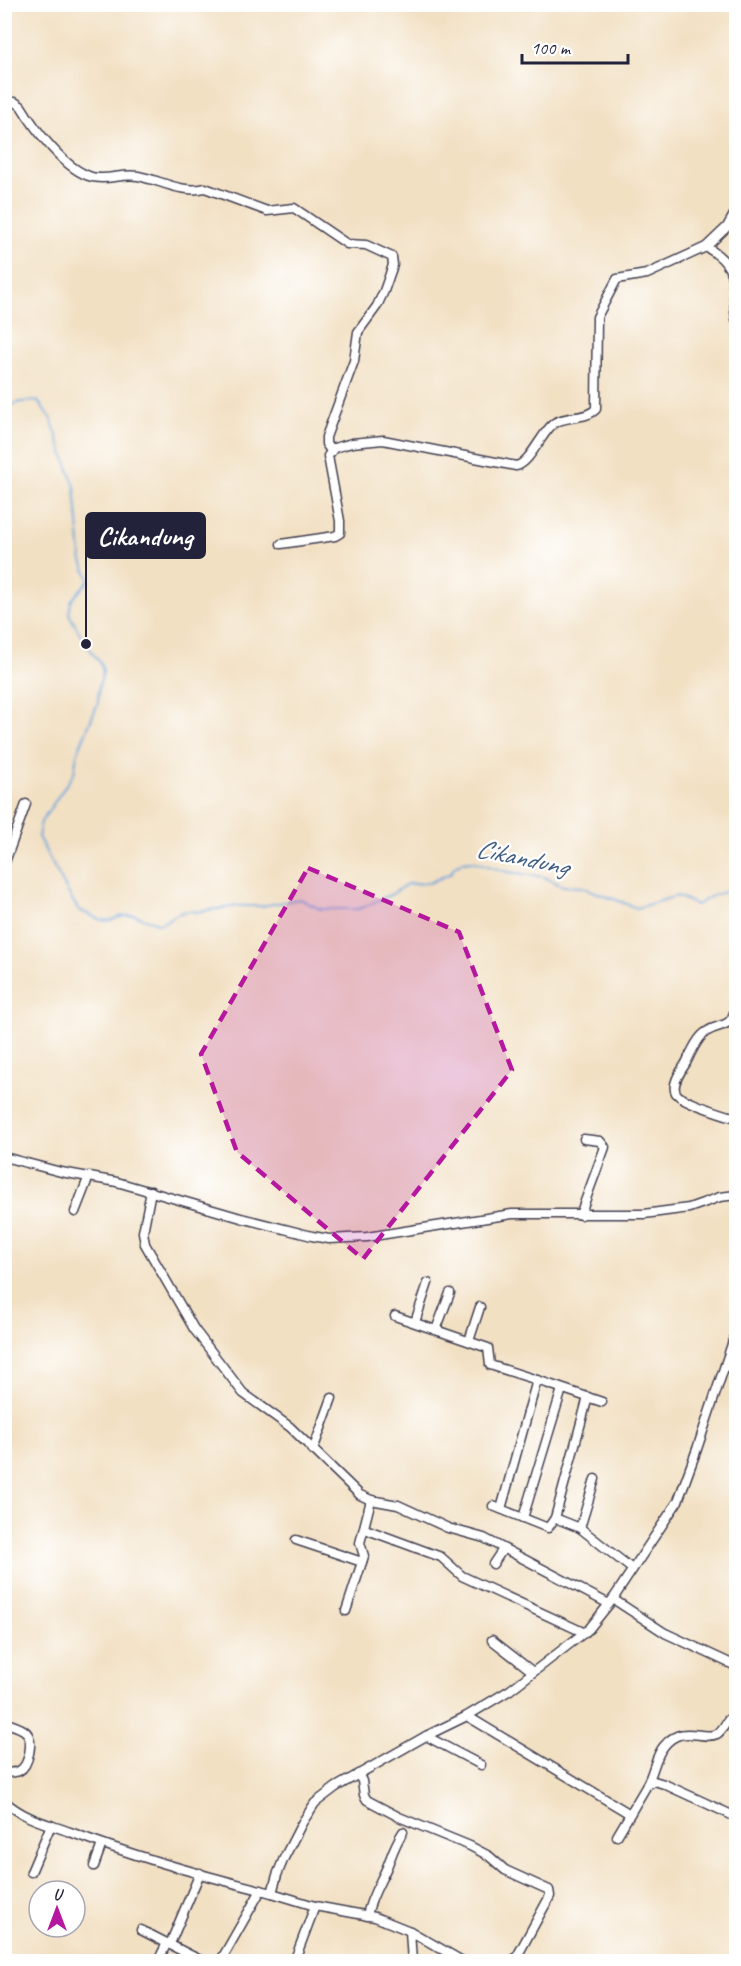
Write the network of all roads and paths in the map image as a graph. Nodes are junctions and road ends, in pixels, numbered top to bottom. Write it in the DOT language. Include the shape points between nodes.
graph roads {
  1 [pos="4,108"];
  2 [pos="736,211"];
  3 [pos="706,247"];
  4 [pos="736,319"];
  5 [pos="331,451"];
  6 [pos="281,544"];
  7 [pos="26,804"];
  8 [pos="4,865"];
  9 [pos="736,1006"];
  10 [pos="736,1118"];
  11 [pos="584,1139"];
  12 [pos="4,1156"];
  13 [pos="89,1176"];
  14 [pos="151,1191"];
  15 [pos="736,1195"];
  16 [pos="75,1212"];
  17 [pos="580,1215"];
  18 [pos="428,1283"];
  19 [pos="450,1293"];
  20 [pos="480,1307"];
  21 [pos="395,1316"];
  22 [pos="415,1322"];
  23 [pos="436,1330"];
  24 [pos="736,1332"];
  25 [pos="469,1341"];
  26 [pos="537,1380"];
  27 [pos="562,1389"];
  28 [pos="588,1397"];
  29 [pos="332,1398"];
  30 [pos="602,1402"];
  31 [pos="313,1450"];
  32 [pos="595,1479"];
  33 [pos="371,1500"];
  34 [pos="523,1518"];
  35 [pos="555,1518"];
  36 [pos="580,1528"];
  37 [pos="364,1529"];
  38 [pos="296,1540"];
  39 [pos="503,1549"];
  40 [pos="362,1562"];
  41 [pos="493,1564"];
  42 [pos="632,1569"];
  43 [pos="611,1601"];
  44 [pos="346,1611"];
  45 [pos="585,1633"];
  46 [pos="492,1640"];
  47 [pos="736,1666"];
  48 [pos="533,1672"];
  49 [pos="467,1716"];
  50 [pos="729,1719"];
  51 [pos="4,1722"];
  52 [pos="426,1736"];
  53 [pos="481,1765"];
  54 [pos="4,1773"];
  55 [pos="358,1774"];
  56 [pos="647,1785"];
  57 [pos="4,1801"];
  58 [pos="630,1814"];
  59 [pos="736,1817"];
  60 [pos="51,1825"];
  61 [pos="403,1832"];
  62 [pos="616,1836"];
  63 [pos="102,1844"];
  64 [pos="94,1866"];
  65 [pos="31,1872"];
  66 [pos="200,1873"];
  67 [pos="261,1890"];
  68 [pos="272,1893"];
  69 [pos="315,1906"];
  70 [pos="367,1916"];
  71 [pos="141,1930"];
  72 [pos="410,1931"];
  73 [pos="169,1944"];
  74 [pos="161,1962"];
  75 [pos="204,1962"];
  76 [pos="220,1962"];
  77 [pos="294,1962"];
  78 [pos="412,1962"];
  79 [pos="464,1962"];
  80 [pos="514,1962"];
  1 -- 5 [label="street" via="15,102 21,106 52,149 93,177 137,176 181,188 205,188 267,211 294,208 347,244 366,245 392,257 393,266 384,291 358,332 354,361 326,437"];
  2 -- 3 [label="street" via="727,227"];
  3 -- 4 [label="street" via="733,271"];
  3 -- 5 [label="street" via="647,274 617,279 597,317 596,409 559,420 520,465 383,440 352,443"];
  5 -- 6 [label="street" via="328,456 340,533"];
  7 -- 8 [label="street"];
  9 -- 10 [label="street" via="726,1025 700,1038 675,1084 675,1092 688,1101"];
  11 -- 17 [label="street" via="600,1142 605,1148"];
  12 -- 13 [label="street"];
  13 -- 14 [label="street"];
  13 -- 16 [label="street"];
  14 -- 17 [label="street" via="329,1239 367,1237 512,1214"];
  14 -- 31 [label="street" via="143,1238 194,1329 243,1393 290,1427"];
  15 -- 17 [label="street" via="674,1211"];
  18 -- 22 [label="street"];
  19 -- 23 [label="street"];
  20 -- 25 [label="street"];
  21 -- 22 [label="street"];
  22 -- 23 [label="street"];
  23 -- 25 [label="street"];
  24 -- 42 [label="street" via="678,1501"];
  25 -- 26 [label="street" via="488,1348 490,1365"];
  26 -- 27 [label="street"];
  26 -- 34 [label="street" via="497,1508"];
  27 -- 28 [label="street"];
  27 -- 34 [label="street"];
  28 -- 30 [label="street"];
  28 -- 35 [label="street"];
  29 -- 31 [label="street"];
  31 -- 33 [label="street" via="360,1495"];
  32 -- 36 [label="street"];
  33 -- 37 [label="street"];
  33 -- 39 [label="street" via="398,1505"];
  34 -- 35 [label="street" via="548,1528"];
  35 -- 36 [label="street"];
  36 -- 42 [label="street"];
  37 -- 40 [label="street" via="360,1543"];
  37 -- 45 [label="street" via="441,1557 462,1576"];
  38 -- 40 [label="street"];
  39 -- 41 [label="street"];
  39 -- 43 [label="street"];
  40 -- 44 [label="street"];
  42 -- 43 [label="street"];
  43 -- 45 [label="street"];
  43 -- 47 [label="street" via="665,1633"];
  45 -- 48 [label="street"];
  46 -- 48 [label="street"];
  48 -- 49 [label="street"];
  49 -- 52 [label="street"];
  49 -- 58 [label="street"];
  50 -- 56 [label="street" via="714,1735 691,1733 673,1738 664,1746"];
  51 -- 54 [label="street" via="24,1730 30,1742 24,1766"];
  52 -- 53 [label="street"];
  52 -- 55 [label="street"];
  55 -- 68 [label="street" via="315,1803 284,1858"];
  55 -- 80 [label="street" via="367,1800 470,1846 505,1870 549,1890 550,1896"];
  56 -- 58 [label="street"];
  56 -- 59 [label="street" via="654,1781 664,1784"];
  57 -- 60 [label="street" via="26,1816"];
  58 -- 62 [label="street"];
  60 -- 63 [label="street"];
  60 -- 65 [label="street"];
  61 -- 70 [label="street" via="368,1906"];
  63 -- 64 [label="street"];
  63 -- 66 [label="street"];
  66 -- 67 [label="street"];
  66 -- 73 [label="street"];
  67 -- 68 [label="street"];
  67 -- 76 [label="street"];
  68 -- 69 [label="street"];
  69 -- 70 [label="street"];
  69 -- 77 [label="street"];
  70 -- 72 [label="street"];
  71 -- 73 [label="street"];
  72 -- 78 [label="street"];
  72 -- 79 [label="street"];
  73 -- 74 [label="street"];
  73 -- 75 [label="street"];
}
